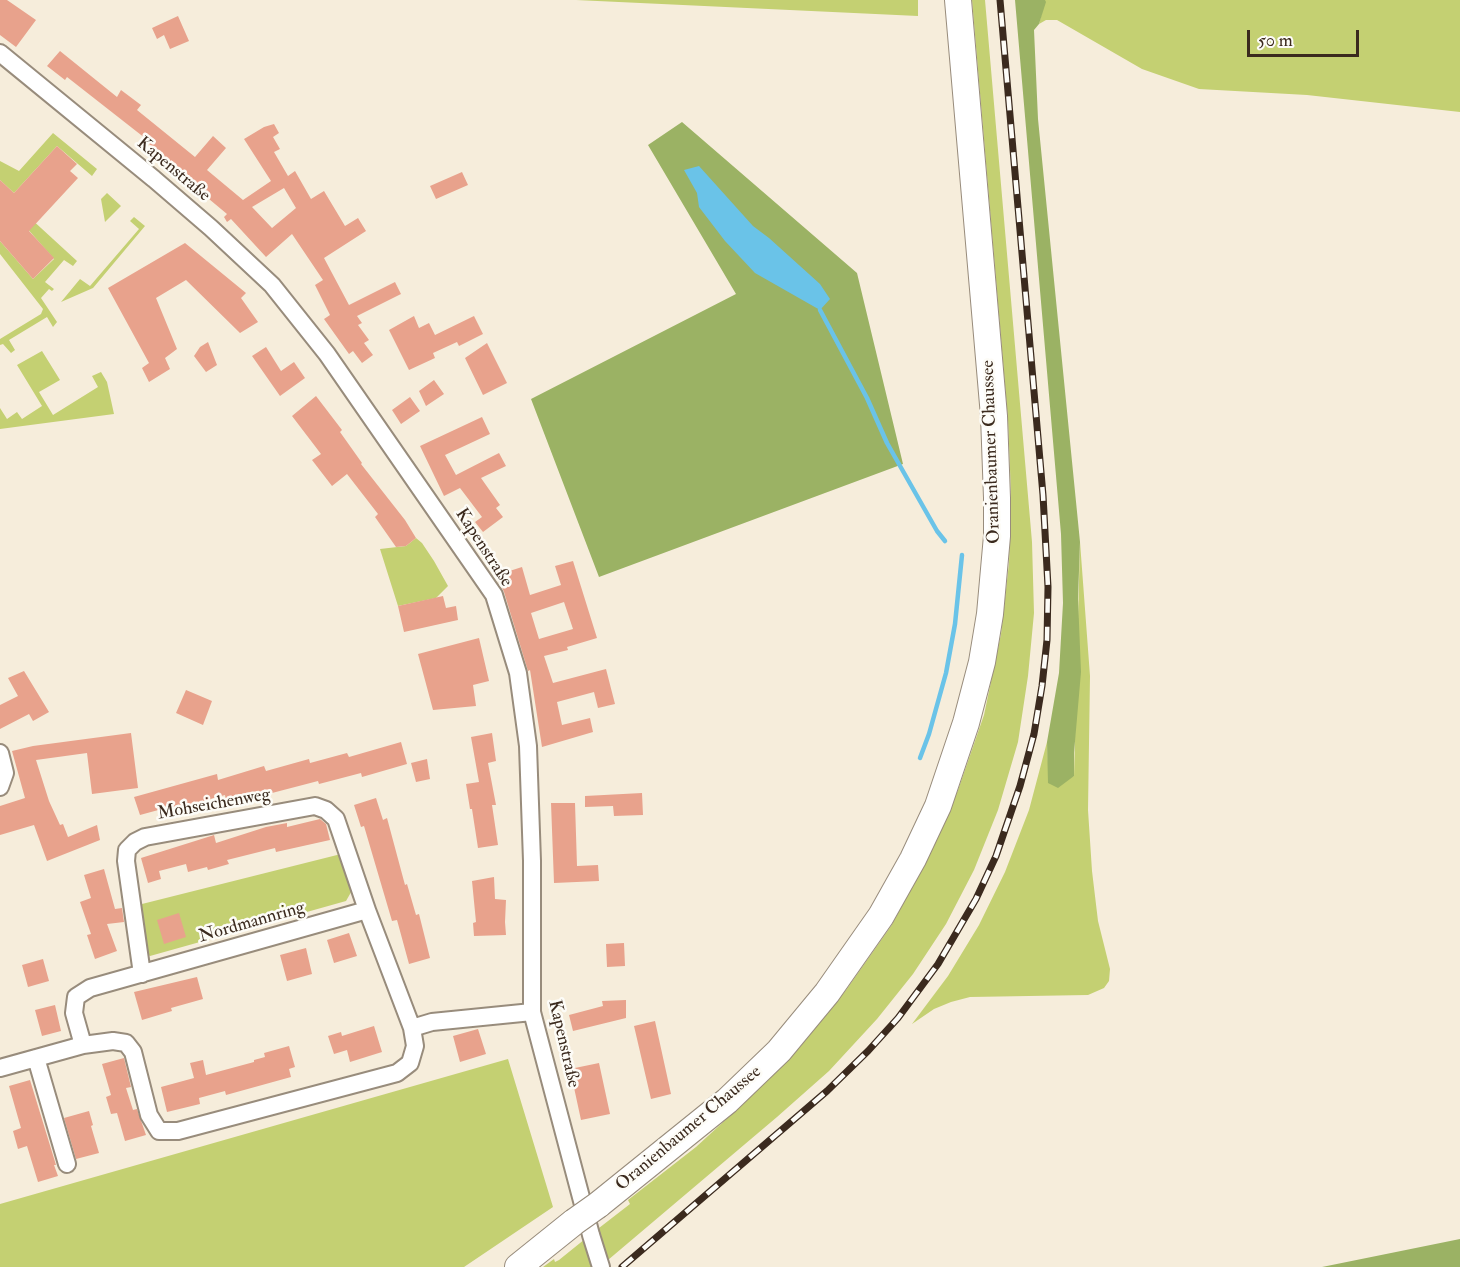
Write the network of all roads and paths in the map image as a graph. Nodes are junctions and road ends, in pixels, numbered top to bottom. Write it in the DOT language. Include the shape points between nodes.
graph roads {
  1 [pos="958,0"];
  2 [pos="0,53"];
  3 [pos="0,753"];
  4 [pos="0,787"];
  5 [pos="367,910"];
  6 [pos="142,974"];
  7 [pos="532,1012"];
  8 [pos="412,1028"];
  9 [pos="83,1045"];
  10 [pos="36,1058"];
  11 [pos="0,1068"];
  12 [pos="67,1164"];
  13 [pos="518,1267"];
  14 [pos="601,1267"];
  1 -- 13 [label="main road, Oranienbaumer Chaussee, bridge" via="994,416 997,536 982,662 942,795 881,916 827,993 779,1051 728,1101"];
  2 -- 7 [label="street, Kapenstraße" via="154,179 272,285 327,354 494,595 518,674 528,746"];
  3 -- 4 [label="street" via="5,773"];
  5 -- 6 [label="street, Nordmannring"];
  5 -- 6 [label="street, Mohseichenweg" via="336,819 315,806 145,837 127,850 126,861"];
  5 -- 8 [label="street"];
  6 -- 9 [label="street, Nordmannring" via="90,988 76,997 74,1013"];
  7 -- 8 [label="street" via="432,1022"];
  7 -- 14 [label="street, Kapenstraße"];
  8 -- 9 [label="street" via="415,1046 410,1063 397,1073 178,1131 159,1131 154,1123 133,1052 126,1042"];
  9 -- 10 [label="street"];
  10 -- 11 [label="street"];
  10 -- 12 [label="street"];
}
